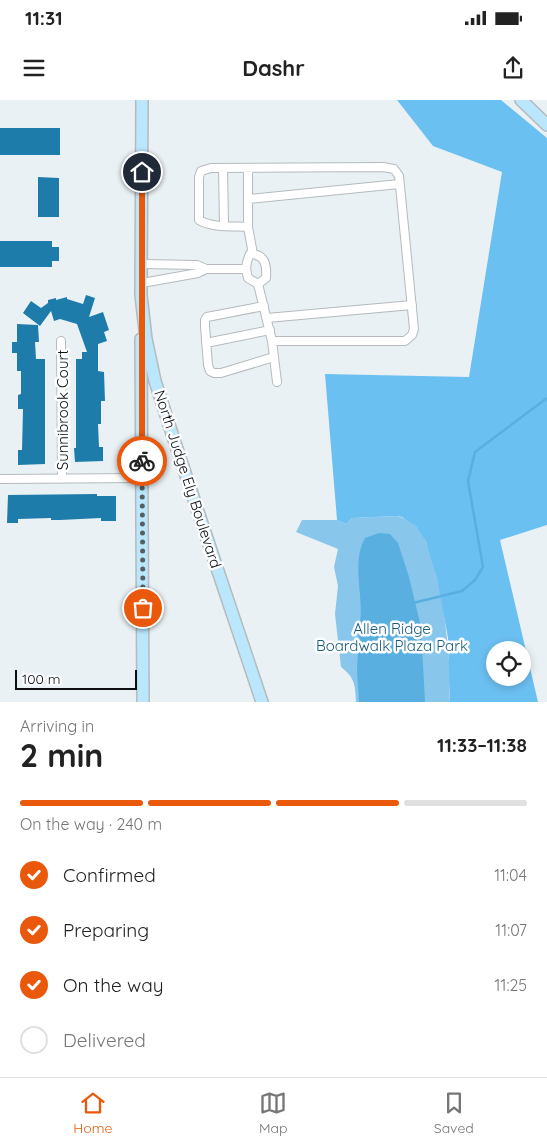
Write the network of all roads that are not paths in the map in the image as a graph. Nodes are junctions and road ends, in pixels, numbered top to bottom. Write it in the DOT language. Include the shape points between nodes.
graph roads {
  1 [pos="142,100"];
  2 [pos="521,100"];
  3 [pos="547,125"];
  4 [pos="223,168"];
  5 [pos="248,168"];
  6 [pos="400,184"];
  7 [pos="248,199"];
  8 [pos="224,225"];
  9 [pos="248,227"];
  10 [pos="254,254"];
  11 [pos="142,264"];
  12 [pos="206,268"];
  13 [pos="245,270"];
  14 [pos="142,283"];
  15 [pos="258,284"];
  16 [pos="142,295"];
  17 [pos="412,305"];
  18 [pos="264,306"];
  19 [pos="267,318"];
  20 [pos="270,330"];
  21 [pos="61,341"];
  22 [pos="272,341"];
  23 [pos="206,343"];
  24 [pos="274,357"];
  25 [pos="276,382"];
  26 [pos="0,478"];
  27 [pos="142,478"];
  28 [pos="62,479"];
  29 [pos="143,702"];
  30 [pos="262,702"];
  1 -- 11 [label="street, North Judge Ely Boulevard"];
  2 -- 3 [label="street"];
  4 -- 5 [label="street"];
  4 -- 8 [label="street"];
  4 -- 8 [label="street" via="201,171 199,220"];
  5 -- 6 [label="street" via="383,167 394,169"];
  5 -- 7 [label="street"];
  6 -- 7 [label="street"];
  6 -- 17 [label="street"];
  7 -- 9 [label="street"];
  8 -- 9 [label="street"];
  9 -- 10 [label="street"];
  10 -- 13 [label="street" via="250,254"];
  10 -- 15 [label="street" via="263,258 266,264 266,278"];
  11 -- 12 [label="street"];
  11 -- 14 [label="street, North Judge Ely Boulevard"];
  12 -- 13 [label="street"];
  12 -- 14 [label="street" via="198,273"];
  13 -- 15 [label="street" via="248,278"];
  14 -- 16 [label="street, North Judge Ely Boulevard"];
  15 -- 18 [label="street"];
  16 -- 27 [label="street"];
  16 -- 30 [label="street, North Judge Ely Boulevard" via="146,340 155,381"];
  17 -- 19 [label="street"];
  17 -- 22 [label="street" via="414,329 405,341"];
  18 -- 19 [label="street"];
  18 -- 23 [label="street" via="207,317 204,320"];
  19 -- 20 [label="street"];
  20 -- 22 [label="street"];
  20 -- 23 [label="street"];
  21 -- 28 [label="street, Sunnibrook Court"];
  22 -- 24 [label="street"];
  23 -- 24 [label="street" via="210,371 214,374"];
  24 -- 25 [label="street"];
  26 -- 28 [label="street"];
  27 -- 28 [label="street"];
  27 -- 29 [label="street"];
}
